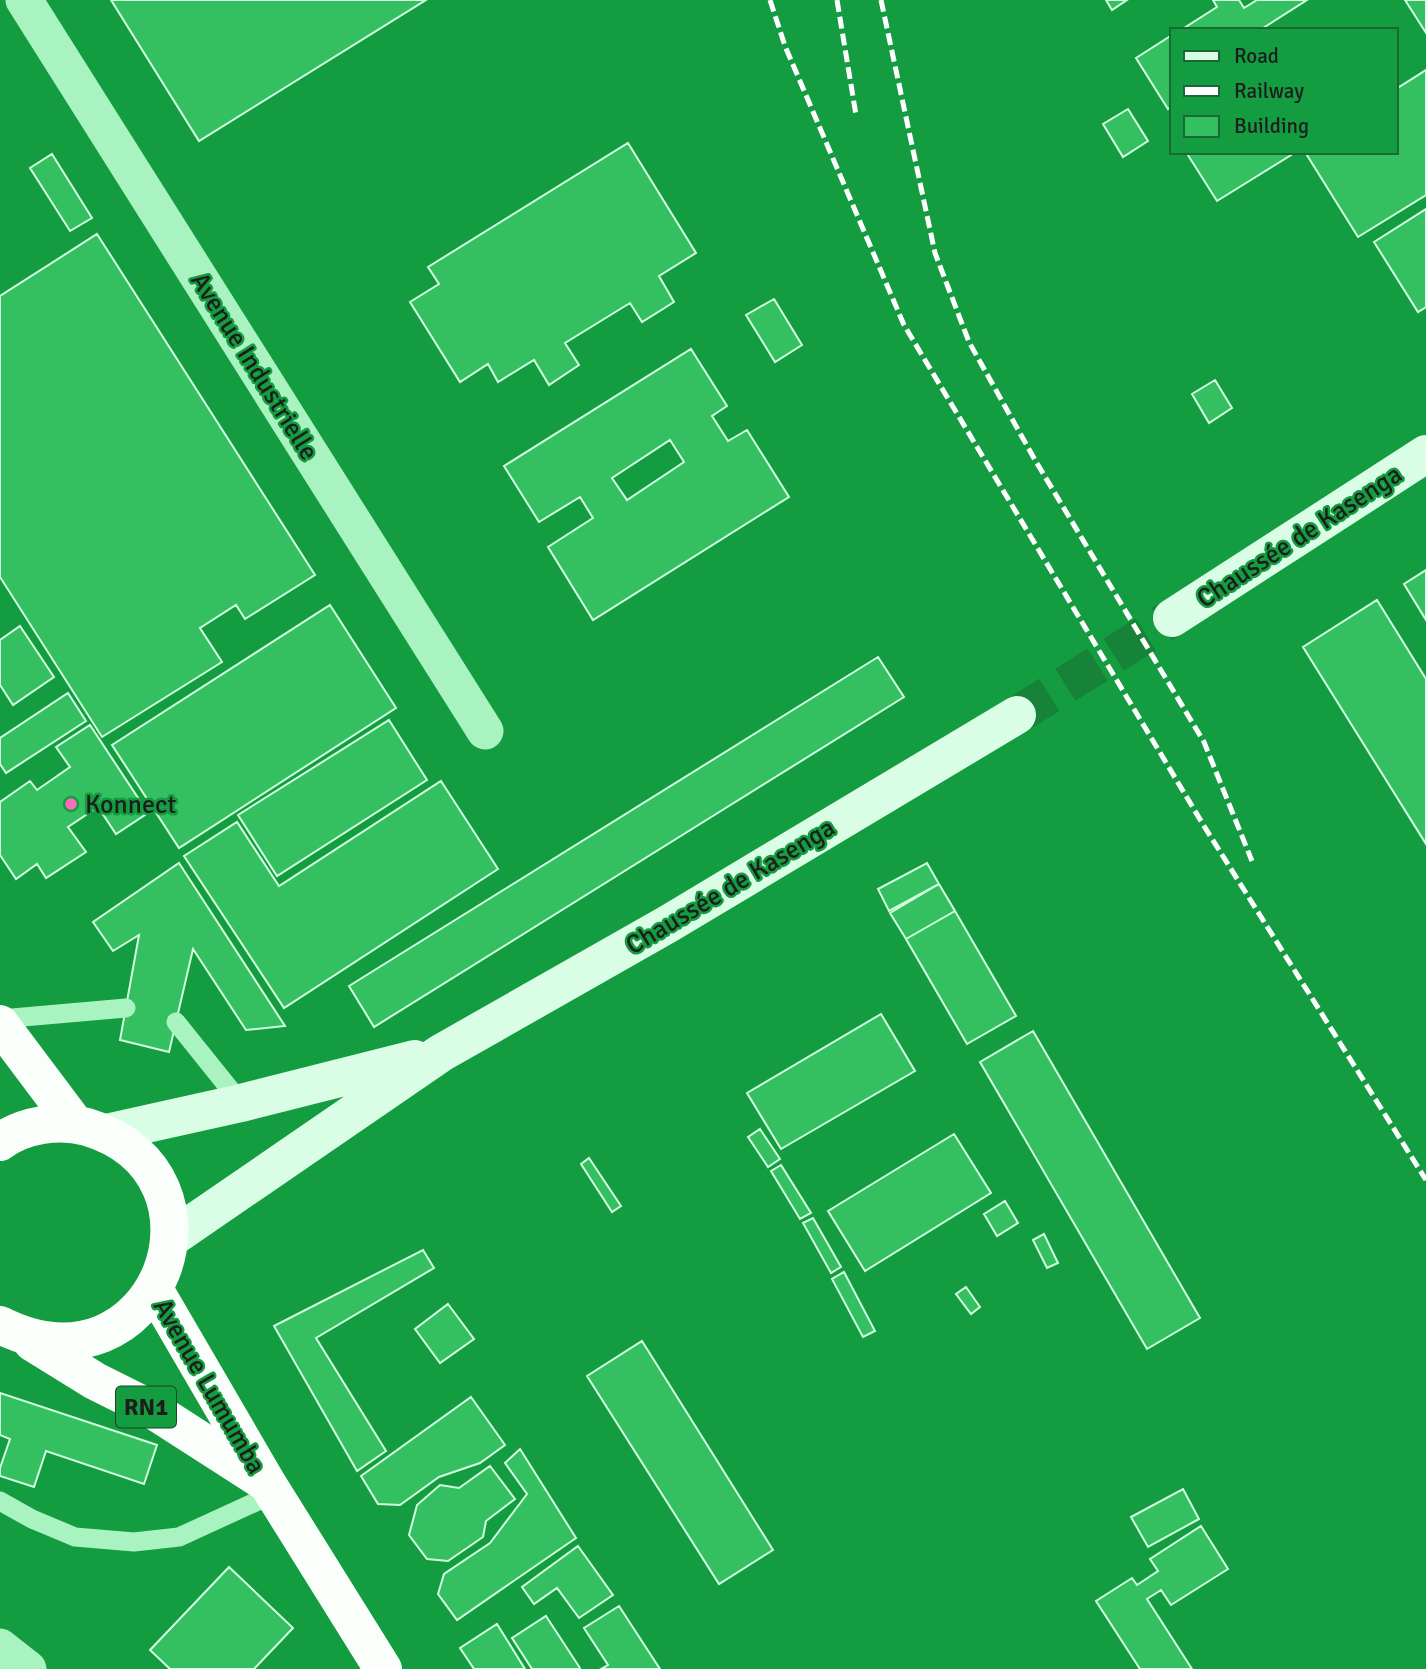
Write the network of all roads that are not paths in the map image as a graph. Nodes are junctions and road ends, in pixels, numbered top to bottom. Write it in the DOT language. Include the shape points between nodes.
graph roads {
  1 [pos="24,0"];
  2 [pos="1426,454"];
  3 [pos="1172,618"];
  4 [pos="1017,715"];
  5 [pos="485,731"];
  6 [pos="126,1008"];
  7 [pos="0,1019"];
  8 [pos="176,1022"];
  9 [pos="0,1024"];
  10 [pos="441,1053"];
  11 [pos="241,1103"];
  12 [pos="91,1129"];
  13 [pos="0,1142"];
  14 [pos="170,1239"];
  15 [pos="154,1289"];
  16 [pos="11,1330"];
  17 [pos="270,1489"];
  18 [pos="0,1501"];
  19 [pos="0,1647"];
  20 [pos="28,1669"];
  21 [pos="383,1669"];
  1 -- 5 [label="street, Avenue Industrielle"];
  2 -- 3 [label="main road, Chaussée de Kasenga"];
  4 -- 10 [label="main road, Chaussée de Kasenga" via="668,924"];
  6 -- 7 [label="lane"];
  8 -- 11 [label="lane"];
  9 -- 12 [label="highway, Avenue Lumumba / RN1"];
  10 -- 11 [label="main road"];
  10 -- 14 [label="main road"];
  11 -- 12 [label="main road"];
  12 -- 13 [label="highway" via="41,1125"];
  12 -- 14 [label="highway, Avenue Lumumba / RN1" via="134,1151 154,1176 167,1206"];
  14 -- 15 [label="highway, Avenue Lumumba / RN1"];
  15 -- 16 [label="highway, Avenue Lumumba / RN1" via="139,1309 96,1336 72,1342 46,1341"];
  15 -- 17 [label="highway, Avenue Lumumba / RN1"];
  16 -- 17 [label="highway, Avenue Lumumba / RN1" via="153,1410"];
  17 -- 18 [label="lane" via="179,1537 134,1542 75,1537"];
  17 -- 21 [label="highway, Avenue Lumumba / RN1"];
  19 -- 20 [label="street"];
}
